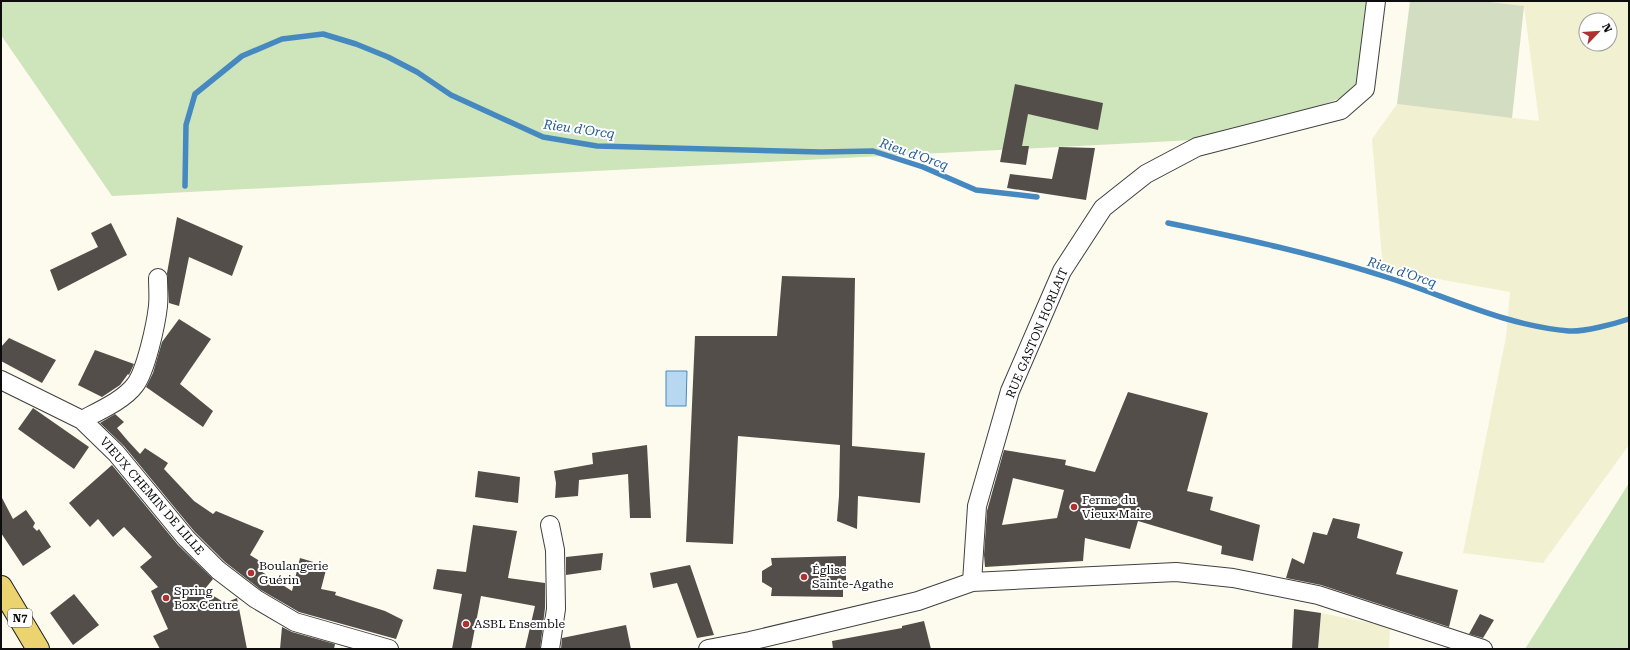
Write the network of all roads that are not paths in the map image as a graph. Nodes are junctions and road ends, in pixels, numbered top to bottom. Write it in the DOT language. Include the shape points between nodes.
graph roads {
  1 [pos="1376,1"];
  2 [pos="158,278"];
  3 [pos="1,380"];
  4 [pos="82,420"];
  5 [pos="550,525"];
  6 [pos="972,582"];
  7 [pos="1,587"];
  8 [pos="38,649"];
  9 [pos="389,649"];
  10 [pos="550,649"];
  11 [pos="708,649"];
  12 [pos="1483,649"];
  1 -- 6 [label="street, RUE GASTON HORLAIT" via="1365,89 1341,110 1197,147 1146,174 1103,208 1062,271 1010,391 977,506"];
  2 -- 4 [label="street" via="158,305 151,339 144,365 135,384 114,403"];
  3 -- 4 [label="street, VIEUX CHEMIN DE LILLE"];
  4 -- 9 [label="street, VIEUX CHEMIN DE LILLE" via="116,453 186,538 218,570 295,622"];
  5 -- 10 [label="street" via="555,550 556,609"];
  6 -- 11 [label="street" via="918,601"];
  6 -- 12 [label="street" via="1176,572 1233,578 1318,596"];
  7 -- 8 [label="main road, N7"];
}
